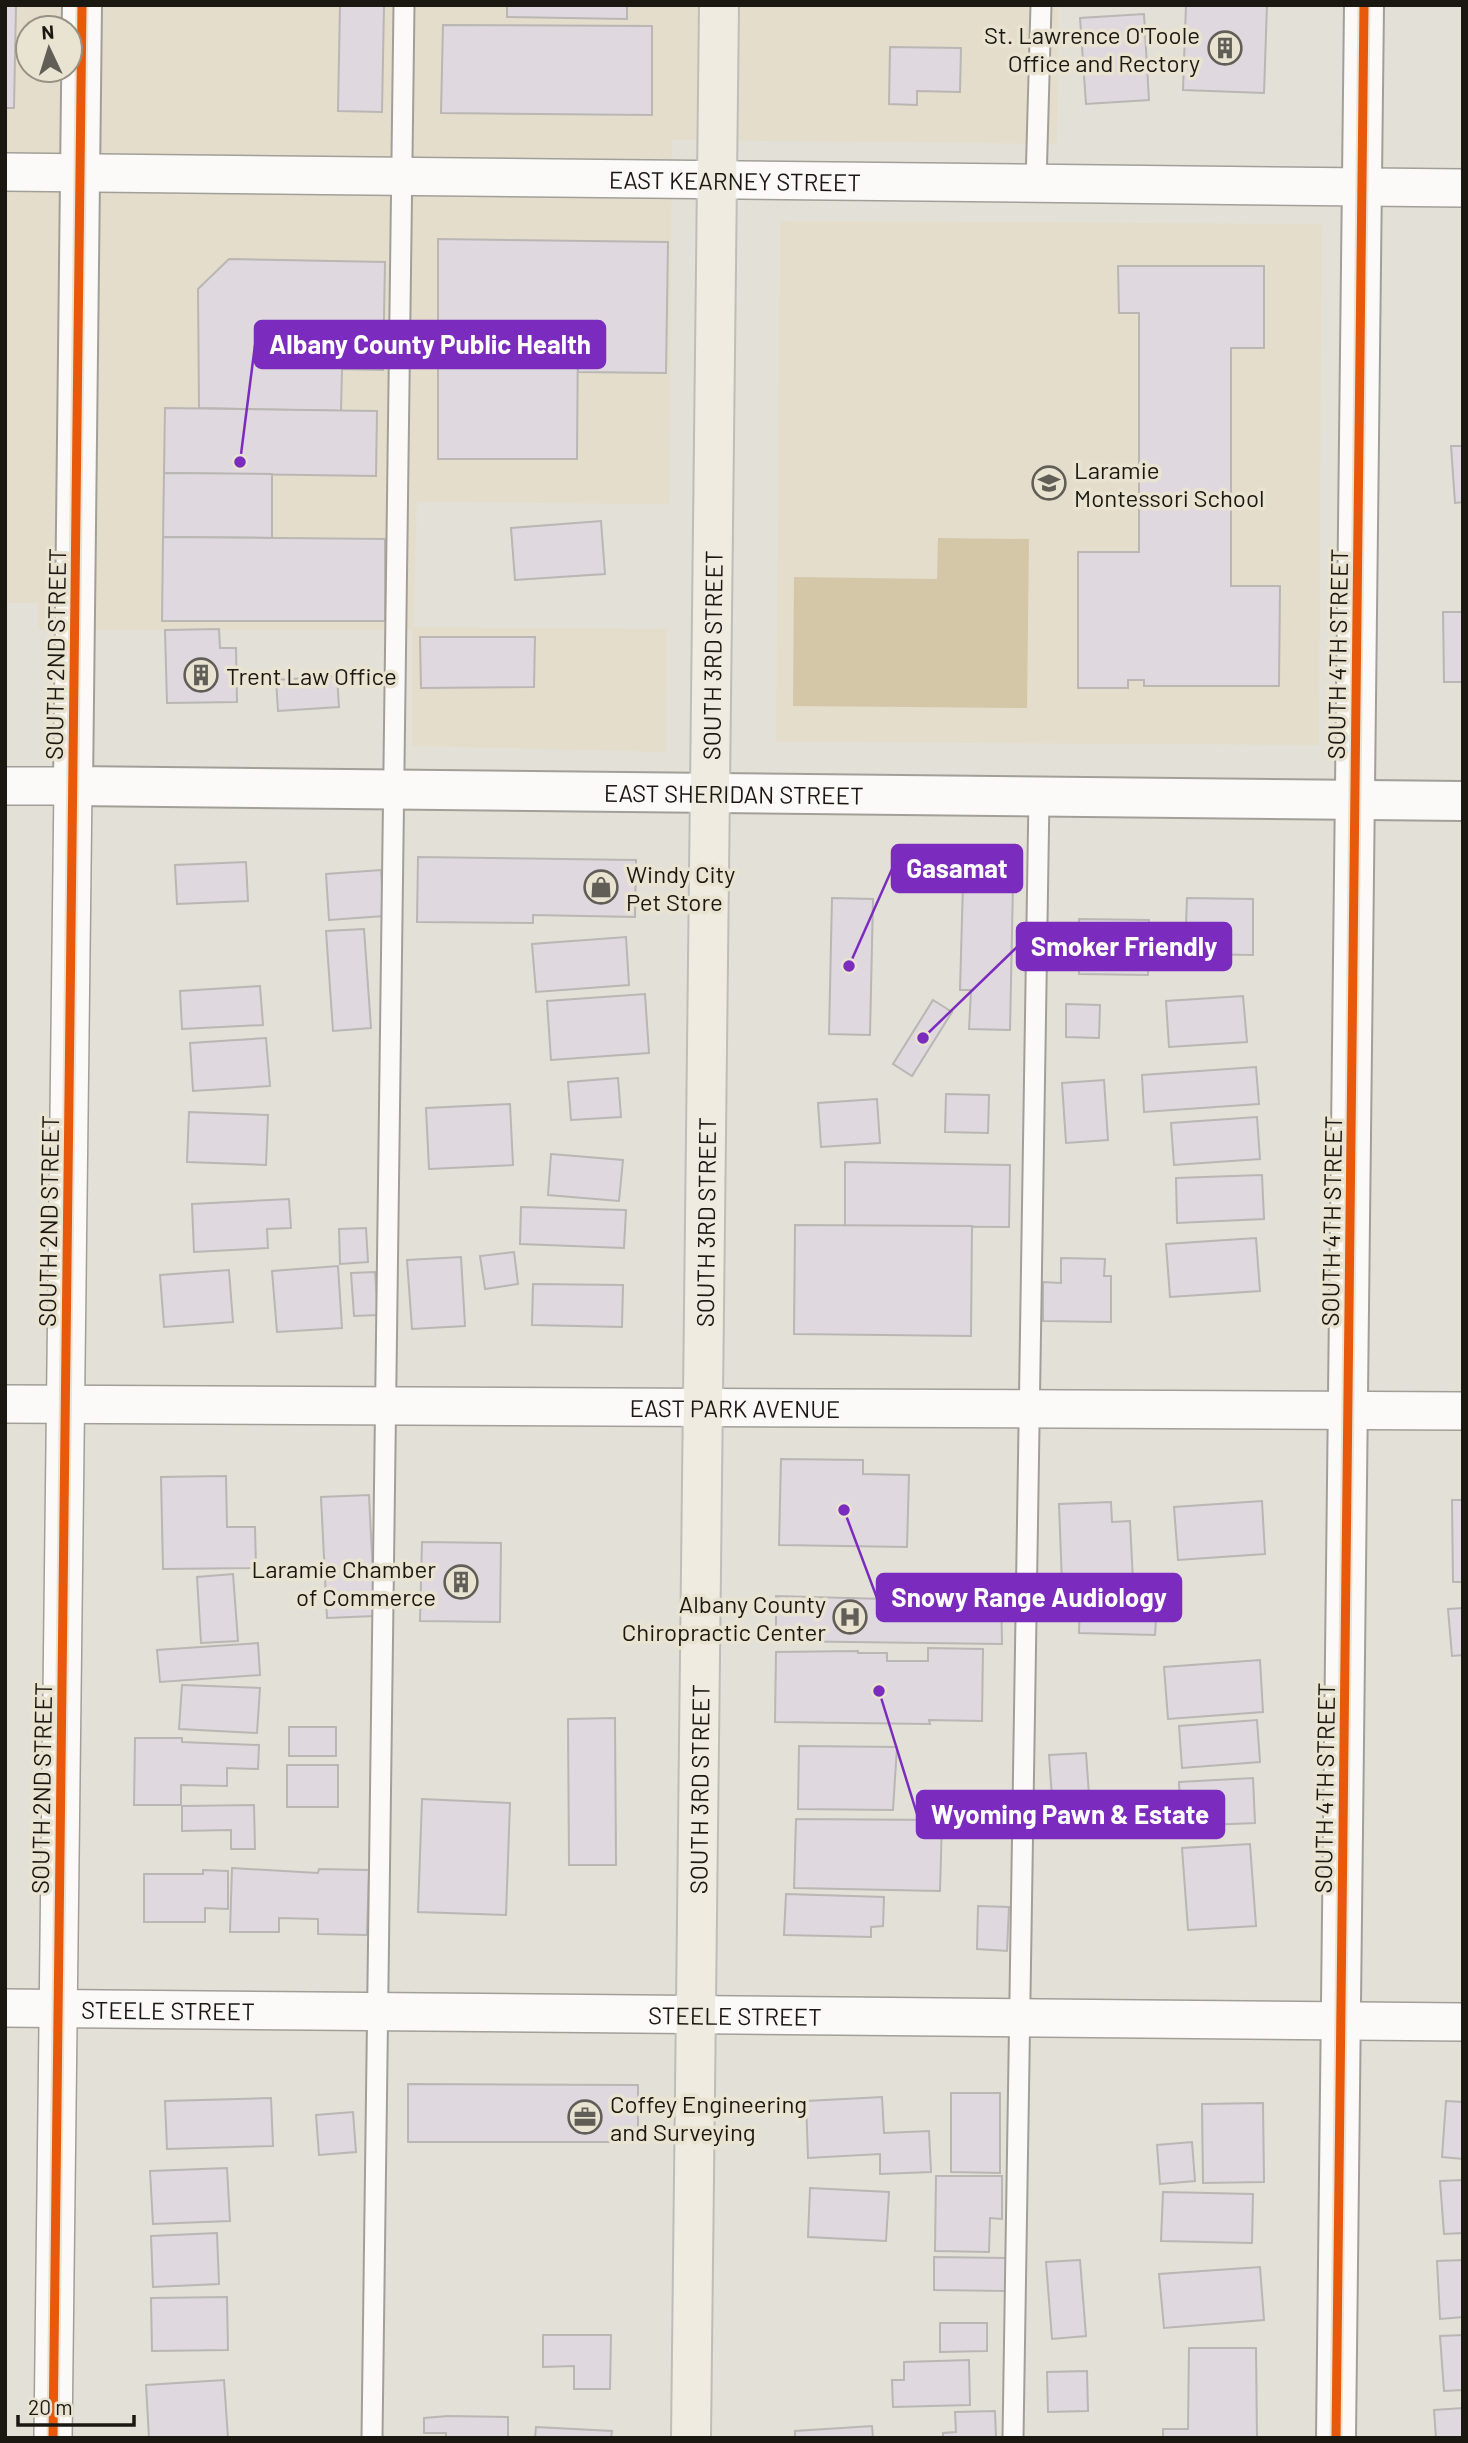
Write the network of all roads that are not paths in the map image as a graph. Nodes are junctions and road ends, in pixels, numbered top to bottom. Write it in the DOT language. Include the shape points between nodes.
graph roads {
  1 [pos="82,5"];
  2 [pos="404,5"];
  3 [pos="719,5"];
  4 [pos="1041,5"];
  5 [pos="1364,5"];
  6 [pos="5,172"];
  7 [pos="79,173"];
  8 [pos="402,176"];
  9 [pos="717,180"];
  10 [pos="1036,183"];
  11 [pos="1362,187"];
  12 [pos="1463,188"];
  13 [pos="5,786"];
  14 [pos="72,786"];
  15 [pos="394,790"];
  16 [pos="710,793"];
  17 [pos="1039,796"];
  18 [pos="1355,800"];
  19 [pos="1463,801"];
  20 [pos="5,1404"];
  21 [pos="65,1404"];
  22 [pos="386,1406"];
  23 [pos="703,1407"];
  24 [pos="1029,1409"];
  25 [pos="1348,1411"];
  26 [pos="1463,1411"];
  27 [pos="5,2008"];
  28 [pos="58,2008"];
  29 [pos="378,2012"];
  30 [pos="696,2014"];
  31 [pos="1018,2017"];
  32 [pos="1341,2021"];
  33 [pos="1463,2022"];
  34 [pos="53,2438"];
  35 [pos="373,2438"];
  36 [pos="691,2438"];
  37 [pos="1013,2438"];
  38 [pos="1336,2438"];
  1 -- 7 [label="street, SOUTH 2ND STREET"];
  2 -- 8 [label="lane"];
  3 -- 9 [label="main road, SOUTH 3RD STREET"];
  4 -- 10 [label="lane"];
  5 -- 11 [label="street, SOUTH 4TH STREET"];
  6 -- 7 [label="street, EAST KEARNEY STREET"];
  7 -- 8 [label="street, EAST KEARNEY STREET"];
  7 -- 14 [label="street, SOUTH 2ND STREET"];
  8 -- 9 [label="street, EAST KEARNEY STREET"];
  8 -- 15 [label="lane"];
  9 -- 10 [label="street, EAST KEARNEY STREET"];
  9 -- 16 [label="main road, SOUTH 3RD STREET"];
  10 -- 11 [label="street, EAST KEARNEY STREET"];
  11 -- 12 [label="street, EAST KEARNEY STREET"];
  11 -- 18 [label="street, SOUTH 4TH STREET"];
  13 -- 14 [label="street, EAST SHERIDAN STREET"];
  14 -- 15 [label="street, EAST SHERIDAN STREET"];
  14 -- 21 [label="street, SOUTH 2ND STREET"];
  15 -- 16 [label="street, EAST SHERIDAN STREET"];
  15 -- 22 [label="lane"];
  16 -- 17 [label="street, EAST SHERIDAN STREET"];
  16 -- 23 [label="main road, SOUTH 3RD STREET"];
  17 -- 18 [label="street, EAST SHERIDAN STREET"];
  17 -- 24 [label="lane"];
  18 -- 19 [label="street, EAST SHERIDAN STREET"];
  18 -- 25 [label="street, SOUTH 4TH STREET"];
  20 -- 21 [label="street, EAST PARK AVENUE"];
  21 -- 22 [label="street, EAST PARK AVENUE"];
  21 -- 28 [label="street, SOUTH 2ND STREET"];
  22 -- 23 [label="street, EAST PARK AVENUE"];
  22 -- 29 [label="lane"];
  23 -- 24 [label="street, EAST PARK AVENUE"];
  23 -- 30 [label="main road, SOUTH 3RD STREET"];
  24 -- 25 [label="street, EAST PARK AVENUE"];
  24 -- 31 [label="lane"];
  25 -- 26 [label="street, EAST PARK AVENUE"];
  25 -- 32 [label="street, SOUTH 4TH STREET"];
  27 -- 28 [label="street, STEELE STREET"];
  28 -- 29 [label="street, STEELE STREET"];
  28 -- 34 [label="street, SOUTH 2ND STREET"];
  29 -- 30 [label="street, STEELE STREET"];
  29 -- 35 [label="lane"];
  30 -- 31 [label="street, STEELE STREET"];
  30 -- 36 [label="main road, SOUTH 3RD STREET"];
  31 -- 32 [label="street, STEELE STREET"];
  31 -- 37 [label="lane"];
  32 -- 33 [label="street, STEELE STREET"];
  32 -- 38 [label="street, SOUTH 4TH STREET"];
}
